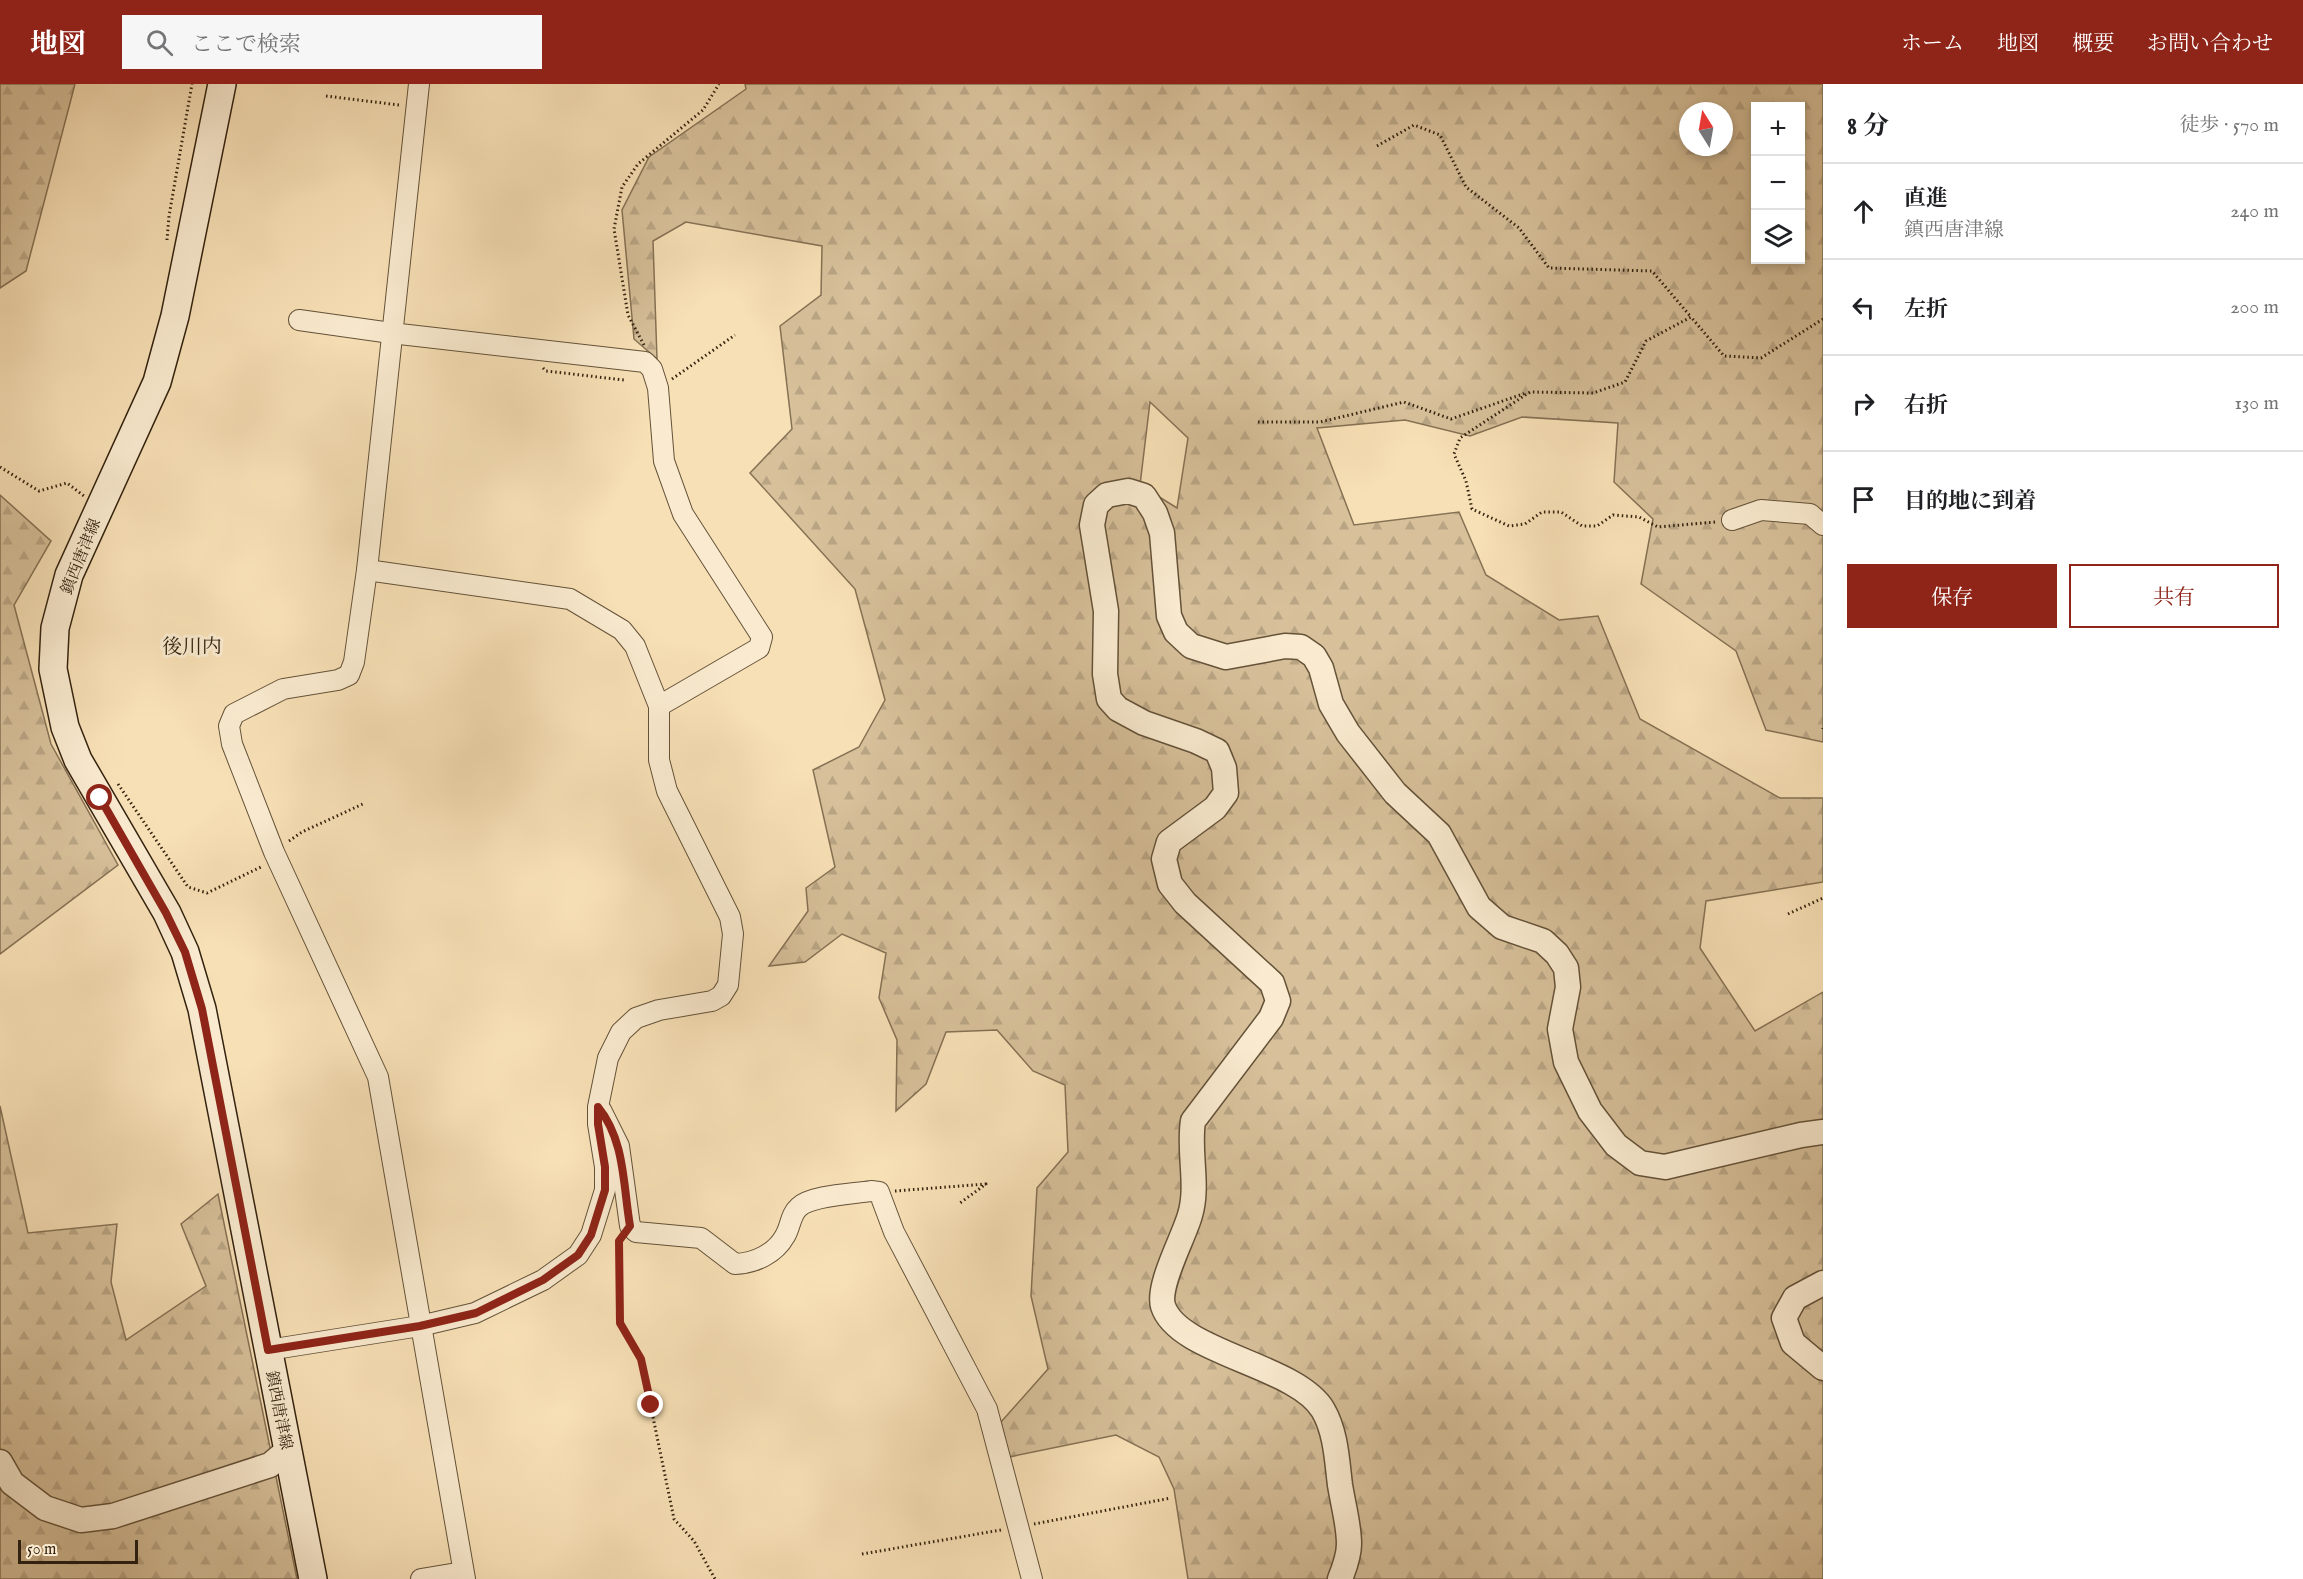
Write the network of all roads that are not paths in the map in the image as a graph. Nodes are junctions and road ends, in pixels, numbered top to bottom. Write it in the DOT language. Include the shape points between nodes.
graph roads {
  1 [pos="222,84"];
  2 [pos="419,84"];
  3 [pos="299,320"];
  4 [pos="391,333"];
  5 [pos="1732,520"];
  6 [pos="1823,525"];
  7 [pos="367,570"];
  8 [pos="659,706"];
  9 [pos="598,1107"];
  10 [pos="1823,1132"];
  11 [pos="1823,1283"];
  12 [pos="420,1326"];
  13 [pos="268,1350"];
  14 [pos="1823,1368"];
  15 [pos="288,1450"];
  16 [pos="0,1462"];
  17 [pos="464,1575"];
  18 [pos="313,1579"];
  19 [pos="422,1579"];
  20 [pos="1032,1579"];
  21 [pos="1340,1579"];
  1 -- 13 [label="main road, 鎮西唐津線" via="158,382 69,575 55,628 53,669 65,727 78,760 185,952 202,1009"];
  2 -- 4 [label="street"];
  3 -- 4 [label="street"];
  4 -- 7 [label="street"];
  4 -- 8 [label="street" via="645,362 652,369 658,388 664,461 683,514 762,636 759,648"];
  5 -- 6 [label="street" via="1761,510 1810,514"];
  7 -- 8 [label="street" via="570,599 622,630 635,646"];
  7 -- 12 [label="street" via="350,675 283,689 234,714 229,726 232,744 274,852 378,1077"];
  8 -- 9 [label="street" via="659,760 667,791 730,917 733,934 728,985 712,1001 636,1017 621,1032 608,1058"];
  9 -- 12 [label="street" via="605,1190 591,1235 578,1255 543,1280 476,1313"];
  9 -- 20 [label="street" via="619,1146 630,1226 636,1232 701,1238 735,1264 770,1253 785,1236 800,1205 879,1192 894,1232 987,1409"];
  10 -- 21 [label="street" via="1665,1167 1640,1163 1616,1145 1590,1110 1566,1062 1560,1029 1568,987 1566,968 1557,954 1543,940 1502,927 1479,907 1438,834 1395,793 1348,733 1331,704 1314,656 1301,647 1285,646 1226,657 1191,646 1176,632 1169,616 1162,533 1155,513 1144,496 1128,491 1107,495 1096,506 1092,525 1106,610 1105,674 1110,699 1118,709 1144,723 1217,751 1224,768 1226,793 1215,808 1169,842 1164,859 1170,884 1185,903 1272,983 1278,1001 1270,1018 1193,1121 1191,1214 1166,1280 1163,1305 1174,1324 1204,1343 1305,1390 1323,1410 1332,1432 1349,1545"];
  11 -- 14 [label="street" via="1795,1298 1784,1318 1793,1343"];
  12 -- 13 [label="street"];
  12 -- 17 [label="street"];
  13 -- 15 [label="main road, 鎮西唐津線"];
  15 -- 16 [label="street" via="270,1465 113,1516 81,1520 45,1508 12,1483"];
  15 -- 18 [label="main road, 鎮西唐津線"];
  17 -- 19 [label="street"];
}
